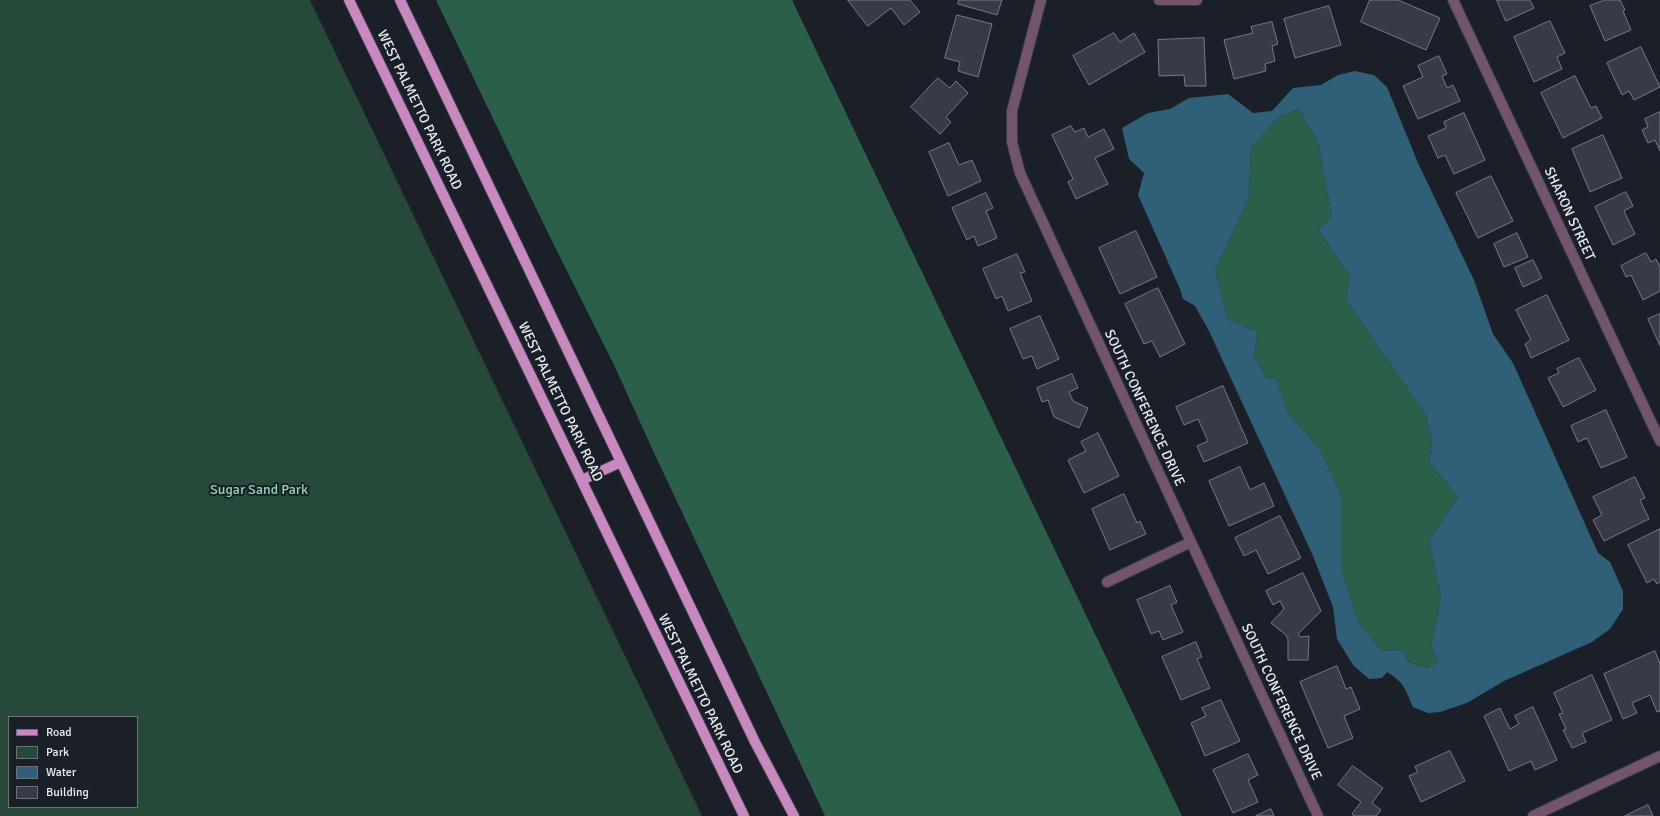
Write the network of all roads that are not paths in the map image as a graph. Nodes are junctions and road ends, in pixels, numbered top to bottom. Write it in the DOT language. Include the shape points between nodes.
graph roads {
  1 [pos="349,0"];
  2 [pos="400,0"];
  3 [pos="1041,0"];
  4 [pos="1159,0"];
  5 [pos="1197,0"];
  6 [pos="1453,0"];
  7 [pos="1660,441"];
  8 [pos="621,462"];
  9 [pos="582,480"];
  10 [pos="1191,542"];
  11 [pos="1107,582"];
  12 [pos="1660,756"];
  13 [pos="744,816"];
  14 [pos="794,816"];
  15 [pos="1318,816"];
  16 [pos="1533,816"];
  1 -- 9 [label="main road, WEST PALMETTO PARK ROAD"];
  2 -- 8 [label="main road, WEST PALMETTO PARK ROAD"];
  3 -- 10 [label="street, SOUTH CONFERENCE DRIVE" via="1012,111 1015,158"];
  4 -- 5 [label="street"];
  6 -- 7 [label="street, SHARON STREET"];
  8 -- 9 [label="main road"];
  8 -- 14 [label="main road, WEST PALMETTO PARK ROAD" via="755,742"];
  9 -- 13 [label="main road, WEST PALMETTO PARK ROAD"];
  10 -- 11 [label="street"];
  10 -- 15 [label="street, SOUTH CONFERENCE DRIVE"];
  12 -- 16 [label="street"];
}
